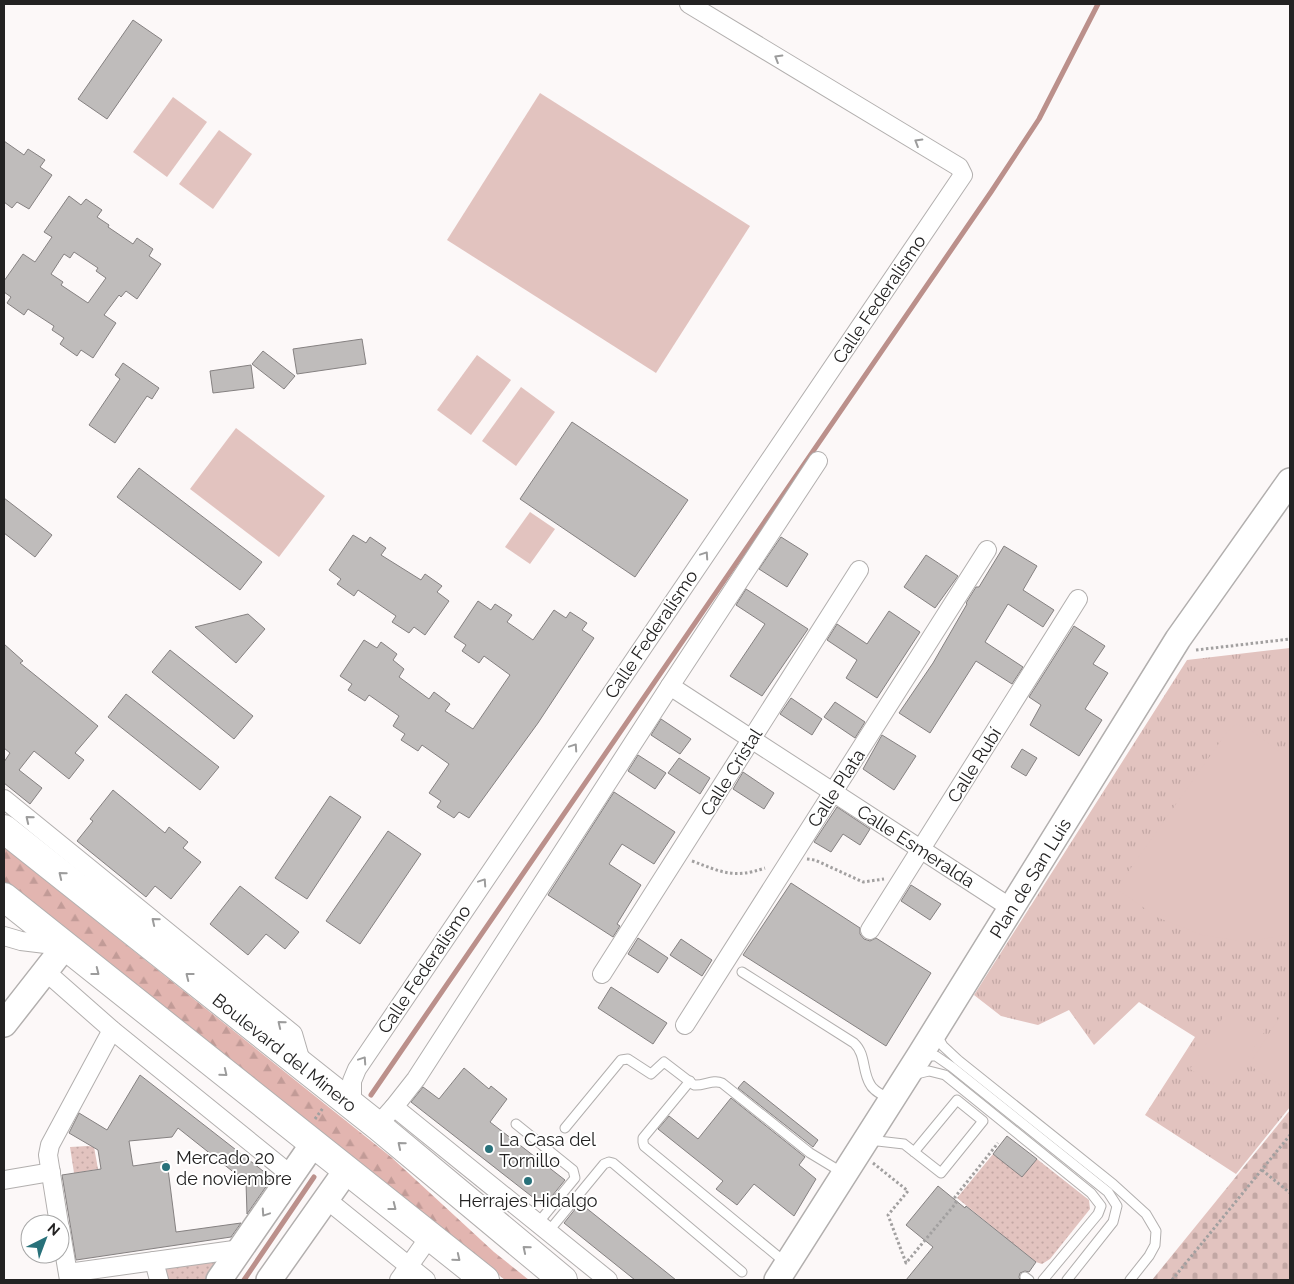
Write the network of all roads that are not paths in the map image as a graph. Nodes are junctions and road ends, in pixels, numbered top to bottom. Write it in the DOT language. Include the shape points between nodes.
graph roads {
  1 [pos="688,4"];
  2 [pos="818,461"];
  3 [pos="1290,481"];
  4 [pos="987,550"];
  5 [pos="859,570"];
  6 [pos="1078,600"];
  7 [pos="670,686"];
  8 [pos="752,739"];
  9 [pos="833,792"];
  10 [pos="4,799"];
  11 [pos="4,828"];
  12 [pos="921,849"];
  13 [pos="4,897"];
  14 [pos="1011,908"];
  15 [pos="870,930"];
  16 [pos="4,936"];
  17 [pos="64,946"];
  18 [pos="45,971"];
  19 [pos="742,972"];
  20 [pos="602,974"];
  21 [pos="4,1024"];
  22 [pos="685,1025"];
  23 [pos="112,1030"];
  24 [pos="935,1032"];
  25 [pos="914,1065"];
  26 [pos="302,1066"];
  27 [pos="690,1082"];
  28 [pos="344,1099"];
  29 [pos="892,1100"];
  30 [pos="386,1116"];
  31 [pos="516,1124"];
  32 [pos="565,1128"];
  33 [pos="308,1140"];
  34 [pos="862,1146"];
  35 [pos="914,1152"];
  36 [pos="346,1171"];
  37 [pos="51,1172"];
  38 [pos="845,1174"];
  39 [pos="291,1175"];
  40 [pos="4,1180"];
  41 [pos="326,1199"];
  42 [pos="58,1214"];
  43 [pos="543,1227"];
  44 [pos="430,1236"];
  45 [pos="240,1249"];
  46 [pos="154,1261"];
  47 [pos="67,1264"];
  48 [pos="409,1266"];
  49 [pos="742,1272"];
  50 [pos="782,1272"];
  51 [pos="69,1277"];
  52 [pos="159,1280"];
  53 [pos="220,1280"];
  54 [pos="268,1280"];
  55 [pos="399,1280"];
  56 [pos="426,1280"];
  57 [pos="485,1280"];
  58 [pos="563,1280"];
  59 [pos="608,1280"];
  60 [pos="1043,1280"];
  61 [pos="1067,1280"];
  62 [pos="1130,1280"];
  28 -- 1 [label="street, Calle Federalismo, one-way" via="357,1069 963,174 959,167"];
  2 -- 7 [label="street"];
  3 -- 14 [label="street, Plan de San Luis" via="1178,639"];
  4 -- 9 [label="street, Calle Plata"];
  5 -- 8 [label="street, Calle Cristal"];
  6 -- 12 [label="street, Calle Rubí"];
  7 -- 8 [label="street, Calle Esmeralda"];
  7 -- 30 [label="street" via="420,1072"];
  8 -- 9 [label="street, Calle Esmeralda"];
  8 -- 20 [label="street, Calle Cristal"];
  9 -- 12 [label="street, Calle Esmeralda"];
  9 -- 22 [label="street, Calle Plata"];
  26 -- 10 [label="street, one-way" via="293,1034"];
  26 -- 11 [label="main road, Boulevard del Minero, one-way"];
  12 -- 14 [label="street, Calle Esmeralda"];
  12 -- 15 [label="street, Calle Rubí"];
  13 -- 17 [label="main road"];
  14 -- 24 [label="street, Plan de San Luis"];
  16 -- 17 [label="street"];
  17 -- 18 [label="street"];
  17 -- 33 [label="main road, one-way"];
  18 -- 21 [label="street"];
  18 -- 23 [label="street"];
  19 -- 29 [label="lane" via="854,1043 859,1048 869,1084"];
  23 -- 37 [label="street" via="50,1145"];
  23 -- 39 [label="street"];
  24 -- 25 [label="street, Plan de San Luis"];
  24 -- 62 [label="lane" via="943,1046 958,1060 1146,1214 1156,1231 1155,1245"];
  25 -- 29 [label="street, Plan de San Luis"];
  25 -- 60 [label="lane" via="945,1076 1091,1194 1101,1206 1098,1214"];
  25 -- 61 [label="lane" via="936,1056 1108,1192 1117,1206 1113,1222"];
  26 -- 28 [label="main road, Boulevard del Minero"];
  27 -- 32 [label="lane" via="664,1062 651,1074 624,1058"];
  27 -- 38 [label="lane" via="698,1086 722,1084 810,1153"];
  27 -- 50 [label="lane" via="643,1138 644,1146"];
  28 -- 30 [label="main road, Boulevard del Minero"];
  29 -- 34 [label="street, Plan de San Luis"];
  30 -- 43 [label="street"];
  58 -- 30 [label="main road, Boulevard del Minero, one-way"];
  31 -- 43 [label="lane" via="575,1174"];
  33 -- 36 [label="main road"];
  33 -- 39 [label="street"];
  34 -- 35 [label="lane" via="904,1144"];
  34 -- 38 [label="street, Plan de San Luis"];
  35 -- 35 [label="lane" via="941,1173 983,1121 957,1100"];
  36 -- 41 [label="street"];
  36 -- 44 [label="main road, one-way"];
  37 -- 40 [label="street"];
  37 -- 42 [label="street"];
  38 -- 50 [label="street, Plan de San Luis"];
  39 -- 45 [label="street, one-way"];
  41 -- 48 [label="street"];
  41 -- 54 [label="street"];
  43 -- 49 [label="lane" via="609,1162"];
  43 -- 59 [label="street"];
  44 -- 48 [label="street"];
  44 -- 57 [label="main road, one-way"];
  45 -- 46 [label="street"];
  45 -- 53 [label="street"];
  46 -- 51 [label="street"];
  46 -- 52 [label="street"];
  47 -- 51 [label="street"];
  48 -- 55 [label="street"];
  48 -- 56 [label="street"];
}
